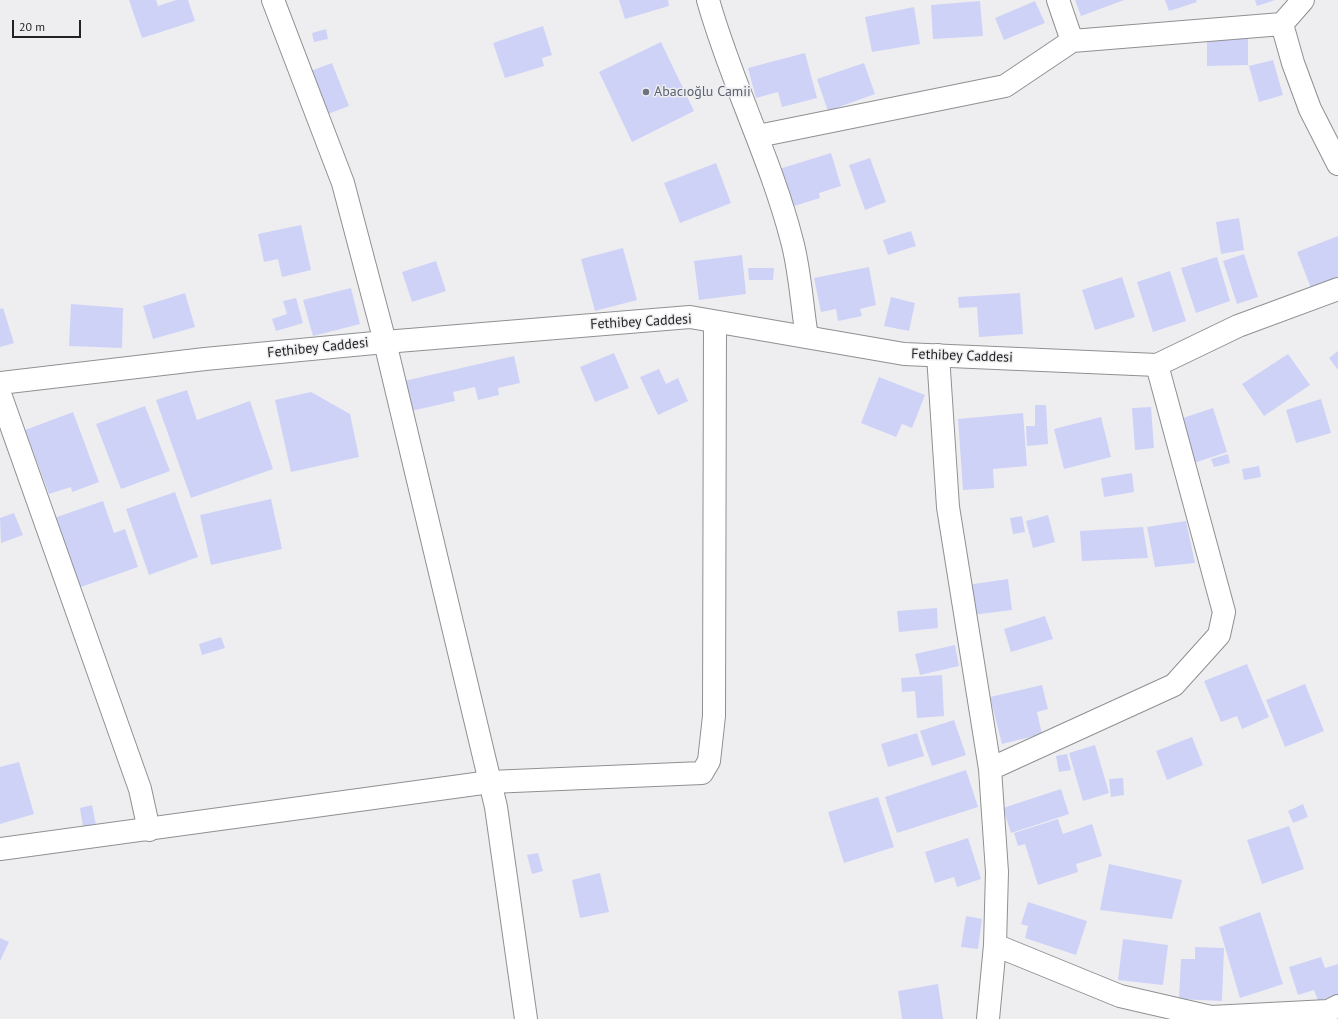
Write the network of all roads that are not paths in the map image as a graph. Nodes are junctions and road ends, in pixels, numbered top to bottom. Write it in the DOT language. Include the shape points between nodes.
graph roads {
  1 [pos="273,0"];
  2 [pos="708,0"];
  3 [pos="1058,0"];
  4 [pos="1303,0"];
  5 [pos="1282,24"];
  6 [pos="1072,42"];
  7 [pos="758,136"];
  8 [pos="1338,164"];
  9 [pos="1338,289"];
  10 [pos="715,322"];
  11 [pos="807,337"];
  12 [pos="385,342"];
  13 [pos="938,355"];
  14 [pos="1157,365"];
  15 [pos="0,383"];
  16 [pos="0,394"];
  17 [pos="990,769"];
  18 [pos="490,782"];
  19 [pos="149,830"];
  20 [pos="0,849"];
  21 [pos="995,945"];
  22 [pos="1338,1006"];
  23 [pos="1211,1018"];
  24 [pos="526,1019"];
  25 [pos="988,1019"];
  1 -- 12 [label="street" via="343,183"];
  2 -- 7 [label="street"];
  3 -- 6 [label="street"];
  4 -- 5 [label="street"];
  5 -- 6 [label="street"];
  5 -- 8 [label="street" via="1310,109"];
  6 -- 7 [label="street" via="1005,86"];
  7 -- 11 [label="street" via="793,242"];
  9 -- 14 [label="street, Fethibey Caddesi" via="1238,326"];
  10 -- 11 [label="street, Fethibey Caddesi"];
  10 -- 12 [label="street, Fethibey Caddesi" via="690,317"];
  10 -- 18 [label="street" via="714,716 709,761 702,772"];
  11 -- 13 [label="street, Fethibey Caddesi" via="904,354"];
  12 -- 15 [label="street, Fethibey Caddesi" via="205,359"];
  12 -- 18 [label="street"];
  13 -- 14 [label="street, Fethibey Caddesi"];
  13 -- 17 [label="street" via="948,507"];
  14 -- 17 [label="street" via="1224,612 1219,635 1174,684"];
  16 -- 19 [label="street" via="140,789"];
  17 -- 21 [label="street" via="997,872"];
  18 -- 19 [label="street"];
  18 -- 24 [label="street" via="496,807"];
  19 -- 20 [label="street"];
  21 -- 23 [label="street" via="1120,996"];
  21 -- 25 [label="street"];
  22 -- 23 [label="street" via="1328,1011"];
}
